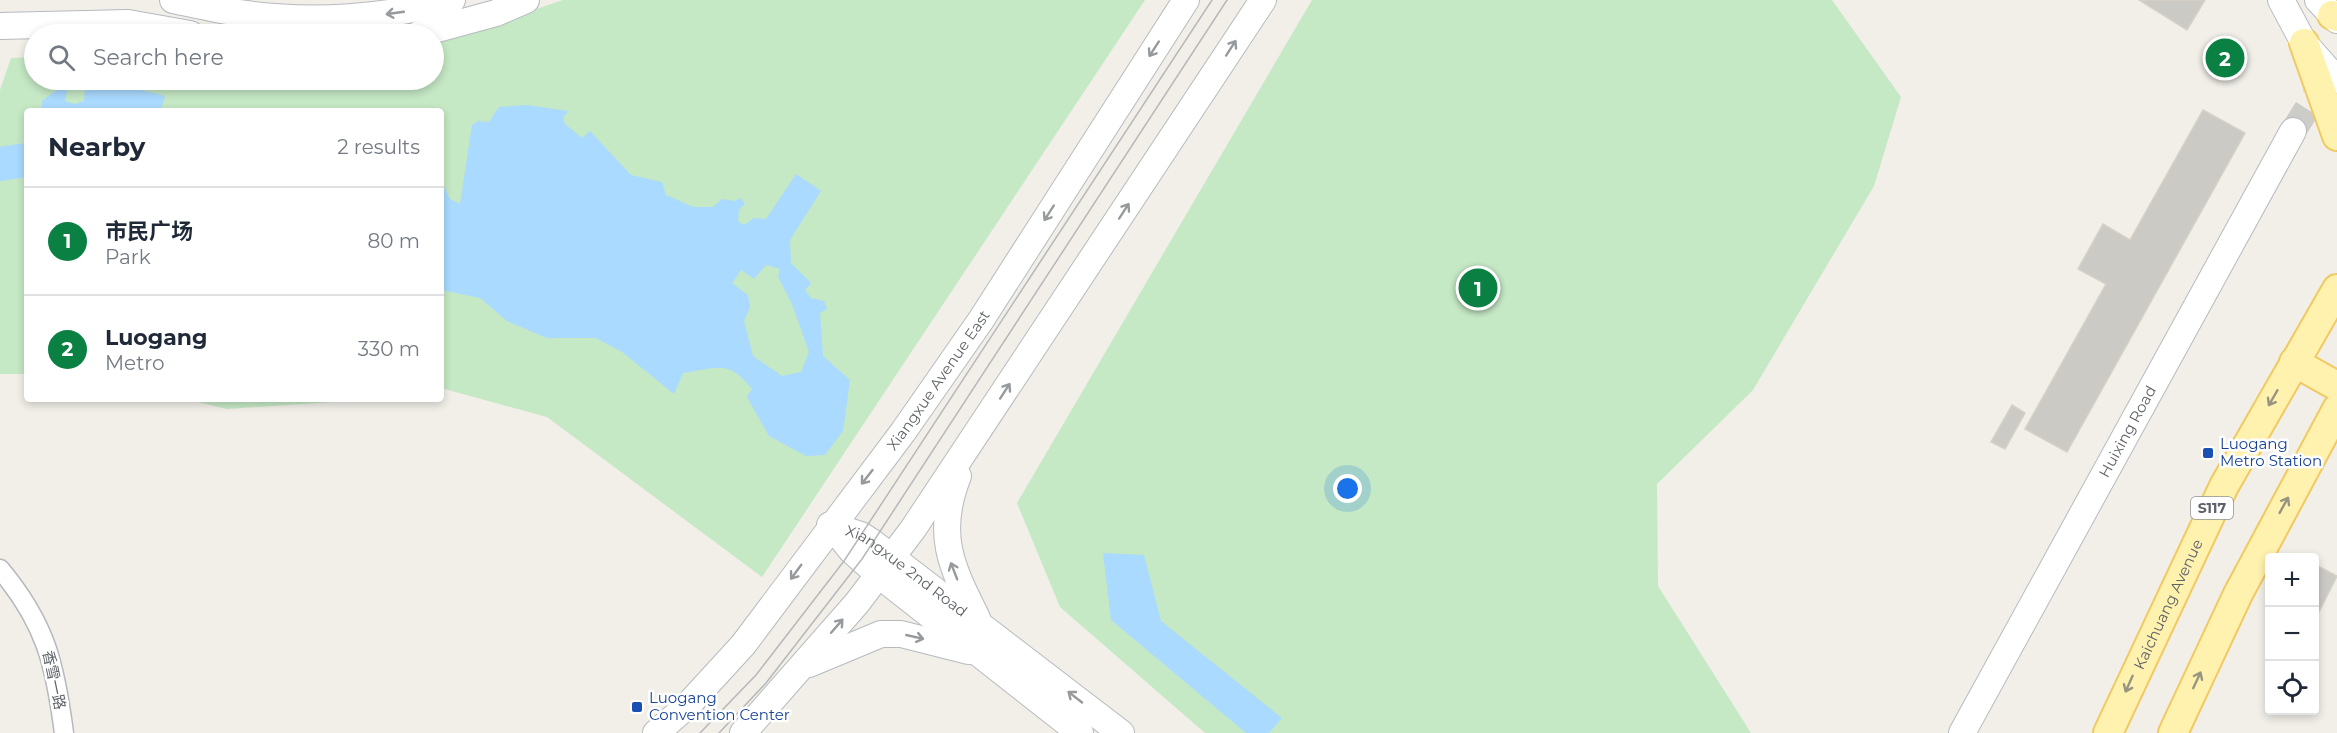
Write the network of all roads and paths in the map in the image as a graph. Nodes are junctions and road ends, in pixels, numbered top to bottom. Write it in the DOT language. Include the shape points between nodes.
graph roads {
  1 [pos="173,0"];
  2 [pos="452,0"];
  3 [pos="526,0"];
  4 [pos="1186,0"];
  5 [pos="1263,0"];
  6 [pos="2281,0"];
  7 [pos="495,7"];
  8 [pos="85,24"];
  9 [pos="134,24"];
  10 [pos="24,25"];
  11 [pos="444,25"];
  12 [pos="0,26"];
  13 [pos="2304,43"];
  14 [pos="2337,80"];
  15 [pos="2293,131"];
  16 [pos="2337,136"];
  17 [pos="2336,286"];
  18 [pos="2294,362"];
  19 [pos="2337,386"];
  20 [pos="2337,409"];
  21 [pos="972,440"];
  22 [pos="830,525"];
  23 [pos="886,567"];
  24 [pos="0,569"];
  25 [pos="980,623"];
  26 [pos="977,653"];
  27 [pos="801,668"];
  28 [pos="64,733"];
  29 [pos="656,733"];
  30 [pos="743,733"];
  31 [pos="1080,733"];
  32 [pos="1121,733"];
  33 [pos="1962,733"];
  34 [pos="2108,733"];
  35 [pos="2173,733"];
  2 -- 1 [label="street, one-way" via="415,10 322,17 247,15"];
  3 -- 7 [label="street"];
  4 -- 22 [label="street, Xiangxue Avenue East, one-way" via="981,320 903,432"];
  21 -- 5 [label="street, one-way"];
  6 -- 13 [label="street"];
  7 -- 11 [label="street"];
  8 -- 9 [label="street"];
  10 -- 12 [label="street"];
  13 -- 14 [label="street"];
  13 -- 16 [label="main road"];
  15 -- 33 [label="street, Huixing Road"];
  17 -- 18 [label="main road, Kaichuang Avenue / S117"];
  18 -- 19 [label="main road"];
  18 -- 34 [label="main road, Kaichuang Avenue / S117, one-way" via="2208,517"];
  35 -- 20 [label="main road, one-way" via="2244,584"];
  21 -- 23 [label="street"];
  25 -- 21 [label="street, one-way" via="952,568 945,532 951,495"];
  22 -- 23 [label="street, Xiangxue 2nd Road" via="851,550"];
  22 -- 29 [label="street, Xiangxue Avenue East, one-way" via="743,645 688,705"];
  23 -- 25 [label="street, Xiangxue 2nd Road"];
  23 -- 26 [label="street, Xiangxue 2nd Road"];
  27 -- 23 [label="street, one-way"];
  24 -- 28 [label="street, 香雪一路" via="33,614 50,650"];
  32 -- 25 [label="street, Xiangxue 2nd Road, one-way"];
  27 -- 26 [label="street, one-way" via="881,634 918,637"];
  26 -- 31 [label="street, Xiangxue 2nd Road"];
  27 -- 30 [label="street"];
}
